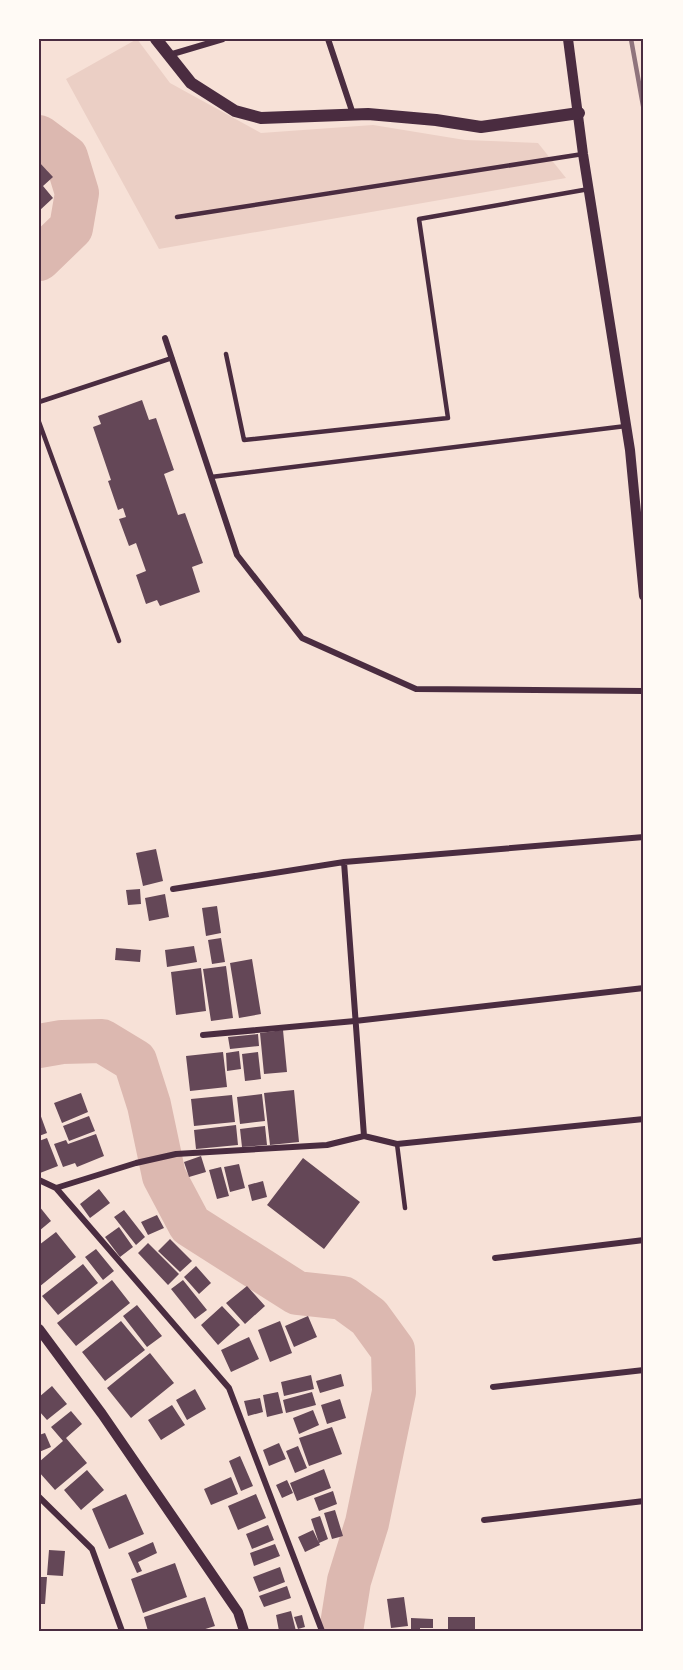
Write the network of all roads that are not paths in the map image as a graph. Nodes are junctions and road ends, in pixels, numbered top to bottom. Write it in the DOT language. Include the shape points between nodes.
graph roads {
  1 [pos="156,39"];
  2 [pos="223,39"];
  3 [pos="328,39"];
  4 [pos="568,39"];
  5 [pos="169,55"];
  6 [pos="579,113"];
  7 [pos="353,115"];
  8 [pos="584,154"];
  9 [pos="589,189"];
  10 [pos="177,217"];
  11 [pos="165,338"];
  12 [pos="226,354"];
  13 [pos="172,358"];
  14 [pos="39,402"];
  15 [pos="39,422"];
  16 [pos="626,426"];
  17 [pos="211,477"];
  18 [pos="644,596"];
  19 [pos="119,641"];
  20 [pos="644,692"];
  21 [pos="644,837"];
  22 [pos="344,862"];
  23 [pos="173,889"];
  24 [pos="644,988"];
  25 [pos="355,1021"];
  26 [pos="203,1035"];
  27 [pos="644,1119"];
  28 [pos="364,1136"];
  29 [pos="397,1144"];
  30 [pos="39,1180"];
  31 [pos="56,1188"];
  32 [pos="405,1208"];
  33 [pos="644,1240"];
  34 [pos="495,1258"];
  35 [pos="39,1329"];
  36 [pos="644,1370"];
  37 [pos="493,1387"];
  38 [pos="39,1497"];
  39 [pos="644,1501"];
  40 [pos="484,1520"];
  41 [pos="122,1631"];
  42 [pos="244,1631"];
  43 [pos="322,1631"];
  1 -- 5 [label="main road"];
  2 -- 5 [label="street"];
  3 -- 7 [label="street"];
  4 -- 6 [label="street"];
  5 -- 7 [label="main road" via="191,83 236,111 261,118"];
  6 -- 7 [label="main road" via="481,127"];
  6 -- 8 [label="street"];
  8 -- 9 [label="street"];
  8 -- 10 [label="lane"];
  9 -- 12 [label="lane" via="419,219 448,418 244,440"];
  9 -- 16 [label="street"];
  11 -- 13 [label="street"];
  13 -- 14 [label="lane"];
  13 -- 17 [label="street"];
  15 -- 19 [label="lane"];
  16 -- 17 [label="lane"];
  16 -- 18 [label="street"];
  17 -- 20 [label="street" via="237,555 302,638 416,688"];
  21 -- 22 [label="street"];
  22 -- 23 [label="street"];
  22 -- 25 [label="street"];
  24 -- 25 [label="street"];
  25 -- 26 [label="street"];
  25 -- 28 [label="street"];
  27 -- 29 [label="street"];
  28 -- 29 [label="street"];
  28 -- 31 [label="street" via="327,1145 176,1154"];
  29 -- 32 [label="lane"];
  30 -- 31 [label="street"];
  31 -- 43 [label="street" via="229,1388"];
  33 -- 34 [label="street"];
  35 -- 42 [label="street" via="238,1612"];
  36 -- 37 [label="street"];
  38 -- 41 [label="street" via="92,1549"];
  39 -- 40 [label="street"];
}
